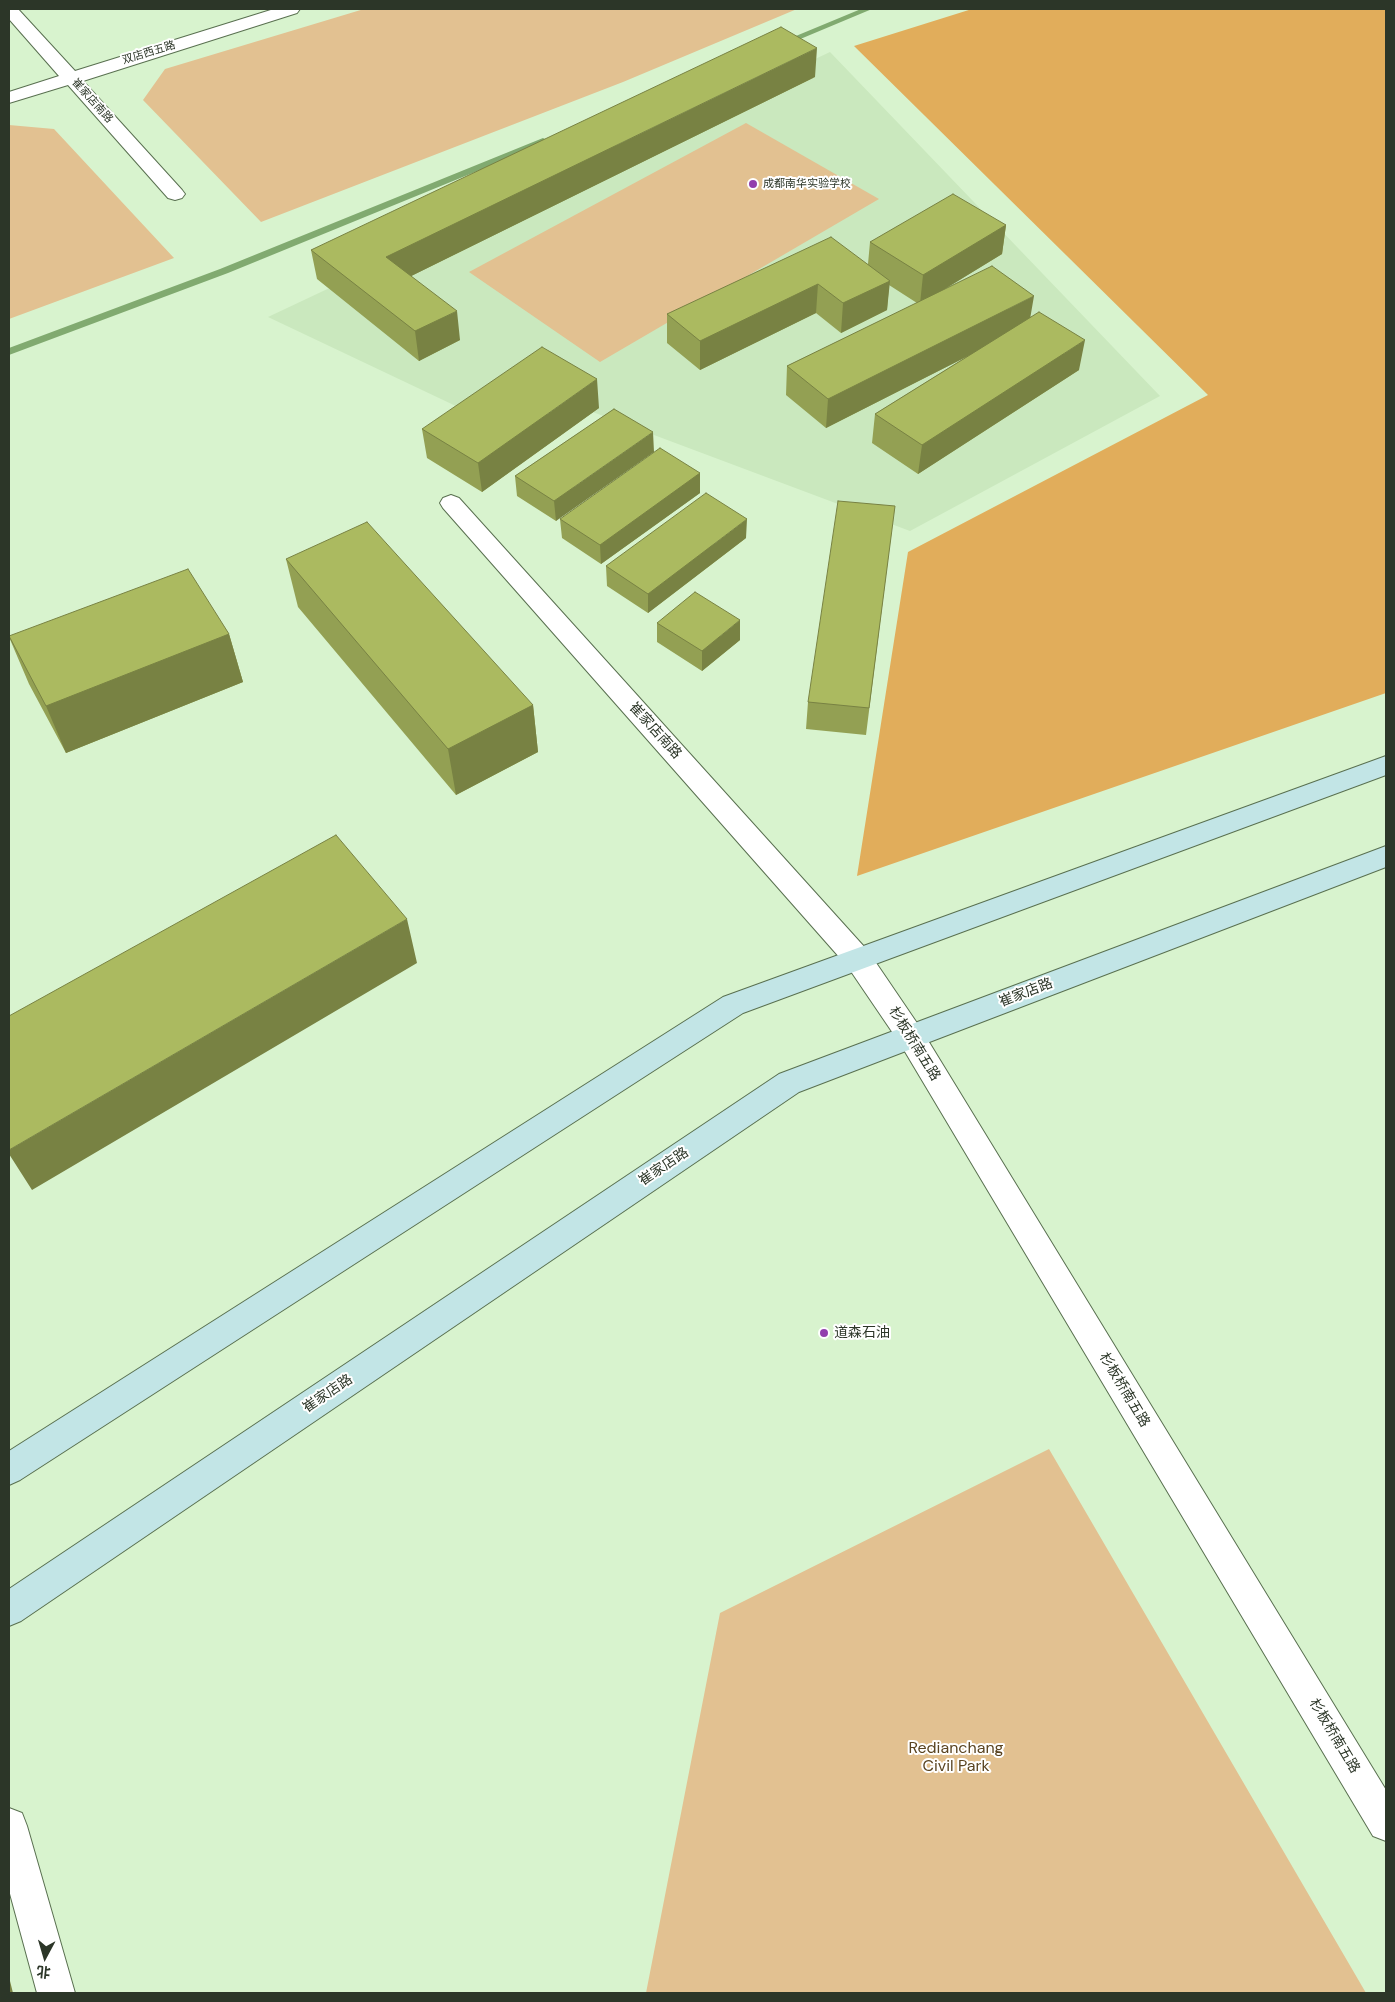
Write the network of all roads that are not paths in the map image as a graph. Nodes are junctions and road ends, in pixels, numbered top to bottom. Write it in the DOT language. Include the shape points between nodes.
graph roads {
  1 [pos="9,9"];
  2 [pos="291,9"];
  3 [pos="71,77"];
  4 [pos="9,98"];
  5 [pos="175,194"];
  6 [pos="451,503"];
  7 [pos="1386,765"];
  8 [pos="1386,856"];
  9 [pos="858,959"];
  10 [pos="911,1037"];
  11 [pos="9,1469"];
  12 [pos="9,1610"];
  13 [pos="1386,1823"];
  14 [pos="9,1826"];
  15 [pos="56,1993"];
  1 -- 3 [label="street, 崔家店南路"];
  2 -- 3 [label="street, 双店西五路"];
  3 -- 4 [label="street, 双店西五路"];
  3 -- 5 [label="street, 崔家店南路"];
  6 -- 9 [label="street, 崔家店南路"];
  7 -- 9 [label="main road"];
  8 -- 10 [label="main road, 崔家店路"];
  9 -- 10 [label="street, 杉板桥南五路"];
  9 -- 11 [label="main road" via="732,1005"];
  10 -- 12 [label="main road, 崔家店路" via="789,1083"];
  10 -- 13 [label="street, 杉板桥南五路"];
  14 -- 15 [label="street"];
}
